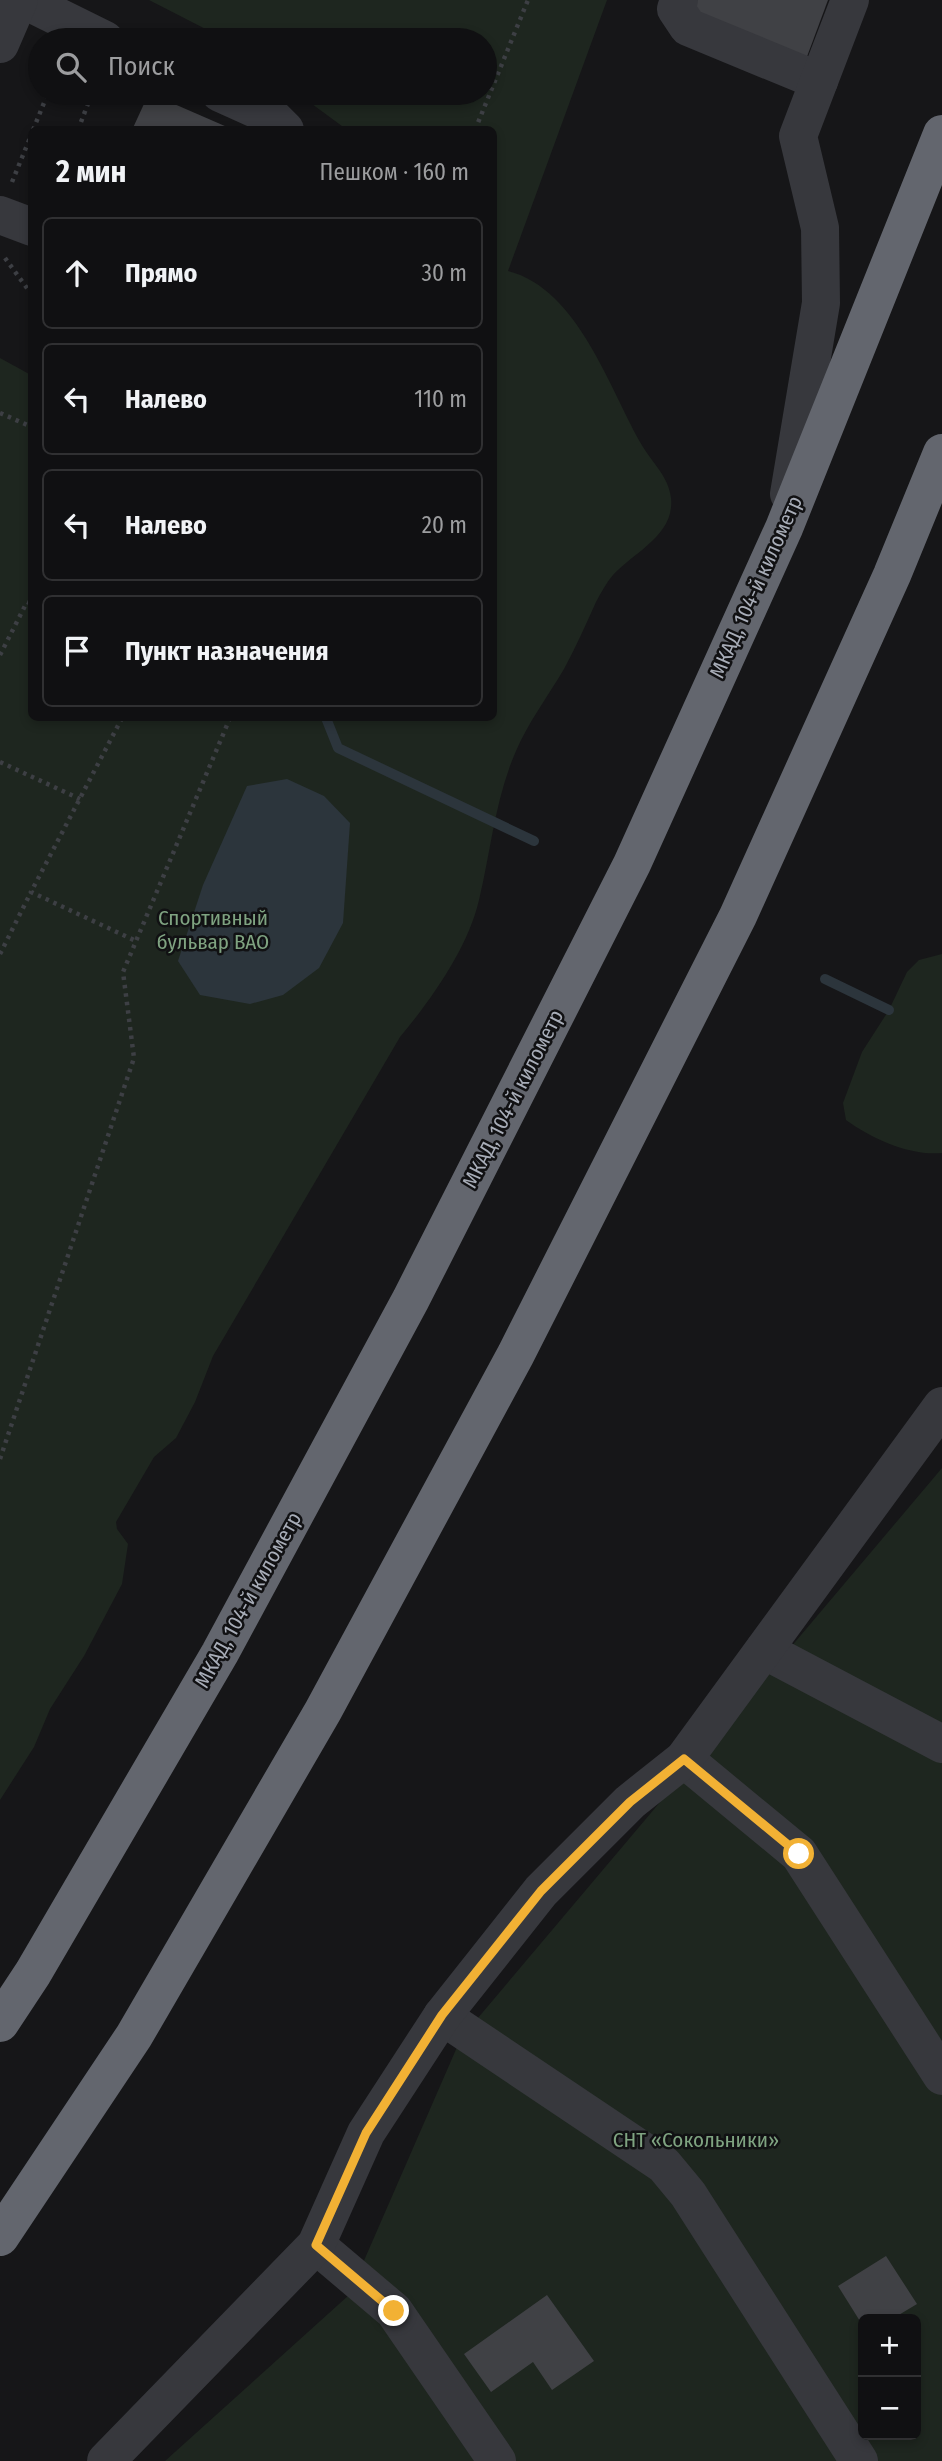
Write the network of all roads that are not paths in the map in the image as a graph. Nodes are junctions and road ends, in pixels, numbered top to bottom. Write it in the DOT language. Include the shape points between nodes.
graph roads {
  1 [pos="21,0"];
  2 [pos="679,0"];
  3 [pos="850,0"];
  4 [pos="80,28"];
  5 [pos="0,44"];
  6 [pos="819,81"];
  7 [pos="247,105"];
  8 [pos="281,126"];
  9 [pos="942,134"];
  10 [pos="4,202"];
  11 [pos="28,224"];
  12 [pos="942,453"];
  13 [pos="784,528"];
  14 [pos="942,1406"];
  15 [pos="764,1650"];
  16 [pos="942,1744"];
  17 [pos="684,1759"];
  18 [pos="442,2015"];
  19 [pos="0,2023"];
  20 [pos="942,2076"];
  21 [pos="0,2237"];
  22 [pos="316,2245"];
  23 [pos="106,2461"];
  24 [pos="497,2461"];
  25 [pos="859,2461"];
  1 -- 4 [label="street"];
  1 -- 5 [label="street"];
  2 -- 6 [label="street" via="676,9 688,27"];
  3 -- 6 [label="street"];
  6 -- 13 [label="street" via="798,136 820,228 821,303"];
  7 -- 8 [label="street"];
  9 -- 13 [label="highway, МКАД, 104-й километр"];
  10 -- 11 [label="street"];
  12 -- 21 [label="highway" via="738,916 516,1354 323,1711 148,2012"];
  13 -- 19 [label="highway, МКАД, 104-й километр" via="632,864 411,1299 220,1653"];
  14 -- 15 [label="street"];
  15 -- 16 [label="street"];
  15 -- 17 [label="street"];
  17 -- 18 [label="street" via="630,1802 541,1891"];
  17 -- 20 [label="street" via="799,1854"];
  18 -- 22 [label="street" via="366,2133"];
  18 -- 25 [label="street" via="664,2165 688,2194"];
  22 -- 23 [label="street"];
  22 -- 24 [label="street" via="394,2311"];
}
